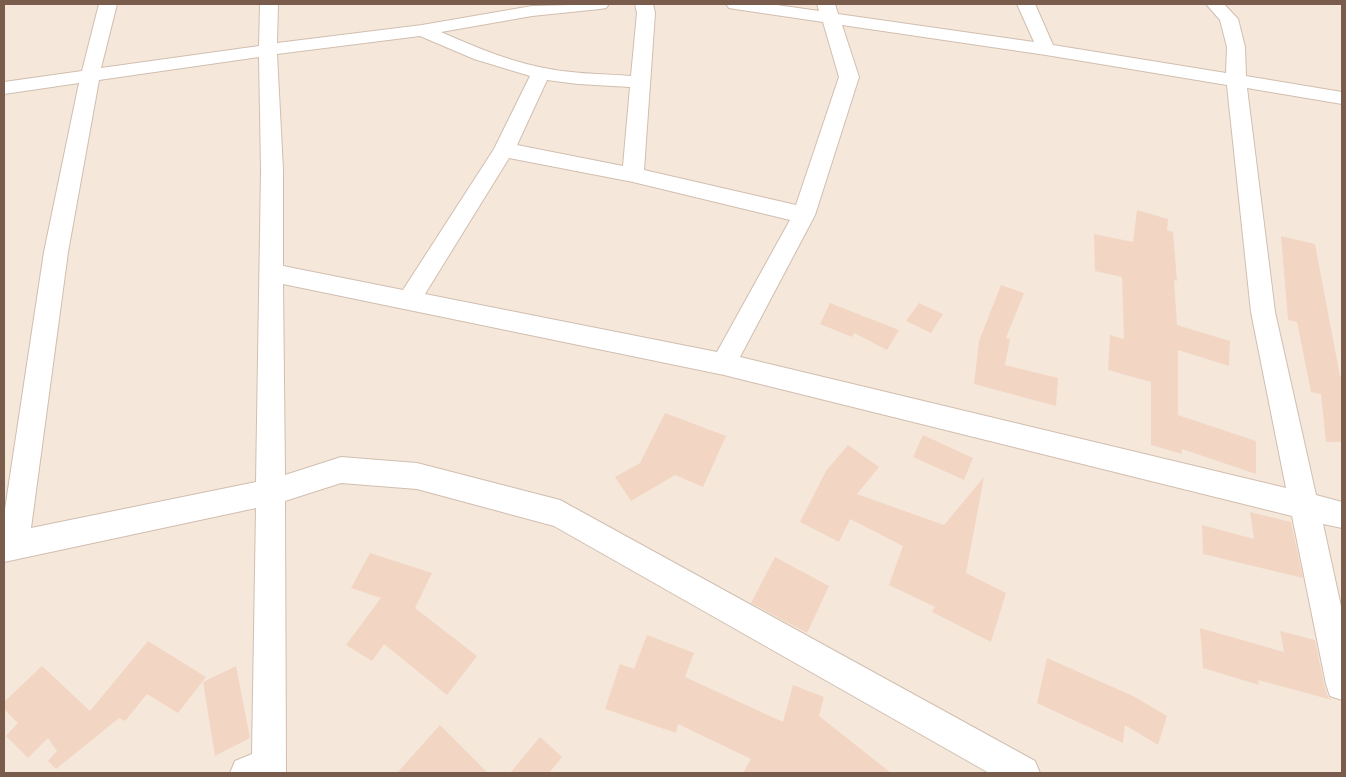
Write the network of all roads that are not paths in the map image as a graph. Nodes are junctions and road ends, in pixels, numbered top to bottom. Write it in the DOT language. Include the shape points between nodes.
graph roads {
  1 [pos="108,4"];
  2 [pos="269,4"];
  3 [pos="600,4"];
  4 [pos="644,4"];
  5 [pos="735,4"];
  6 [pos="1026,4"];
  7 [pos="1216,4"];
  8 [pos="828,10"];
  9 [pos="422,30"];
  10 [pos="268,50"];
  11 [pos="1046,50"];
  12 [pos="541,73"];
  13 [pos="90,75"];
  14 [pos="1236,81"];
  15 [pos="640,82"];
  16 [pos="4,88"];
  17 [pos="1342,98"];
  18 [pos="504,150"];
  19 [pos="633,176"];
  20 [pos="804,215"];
  21 [pos="271,273"];
  22 [pos="409,300"];
  23 [pos="724,364"];
  24 [pos="271,492"];
  25 [pos="1304,505"];
  26 [pos="1342,515"];
  27 [pos="9,547"];
  28 [pos="1342,684"];
  29 [pos="261,771"];
  30 [pos="1024,773"];
  1 -- 13 [label="street"];
  2 -- 10 [label="street"];
  3 -- 9 [label="street" via="532,11"];
  4 -- 15 [label="street"];
  5 -- 8 [label="street"];
  6 -- 11 [label="street"];
  7 -- 14 [label="street" via="1229,19 1236,47"];
  8 -- 11 [label="street"];
  8 -- 20 [label="street" via="849,77"];
  9 -- 10 [label="street"];
  9 -- 12 [label="street" via="457,46"];
  10 -- 13 [label="street"];
  10 -- 21 [label="street"];
  11 -- 14 [label="street"];
  12 -- 15 [label="street"];
  12 -- 18 [label="street"];
  13 -- 16 [label="street"];
  13 -- 27 [label="street" via="56,252"];
  14 -- 17 [label="street"];
  14 -- 25 [label="street" via="1263,312"];
  15 -- 19 [label="street"];
  18 -- 19 [label="street"];
  18 -- 22 [label="street"];
  19 -- 20 [label="street"];
  20 -- 23 [label="street"];
  21 -- 22 [label="street"];
  21 -- 24 [label="street"];
  22 -- 23 [label="street"];
  23 -- 25 [label="street"];
  24 -- 27 [label="street"];
  24 -- 29 [label="street"];
  24 -- 30 [label="street" via="341,470 417,476 560,514"];
  25 -- 26 [label="street"];
  25 -- 28 [label="street"];
}
